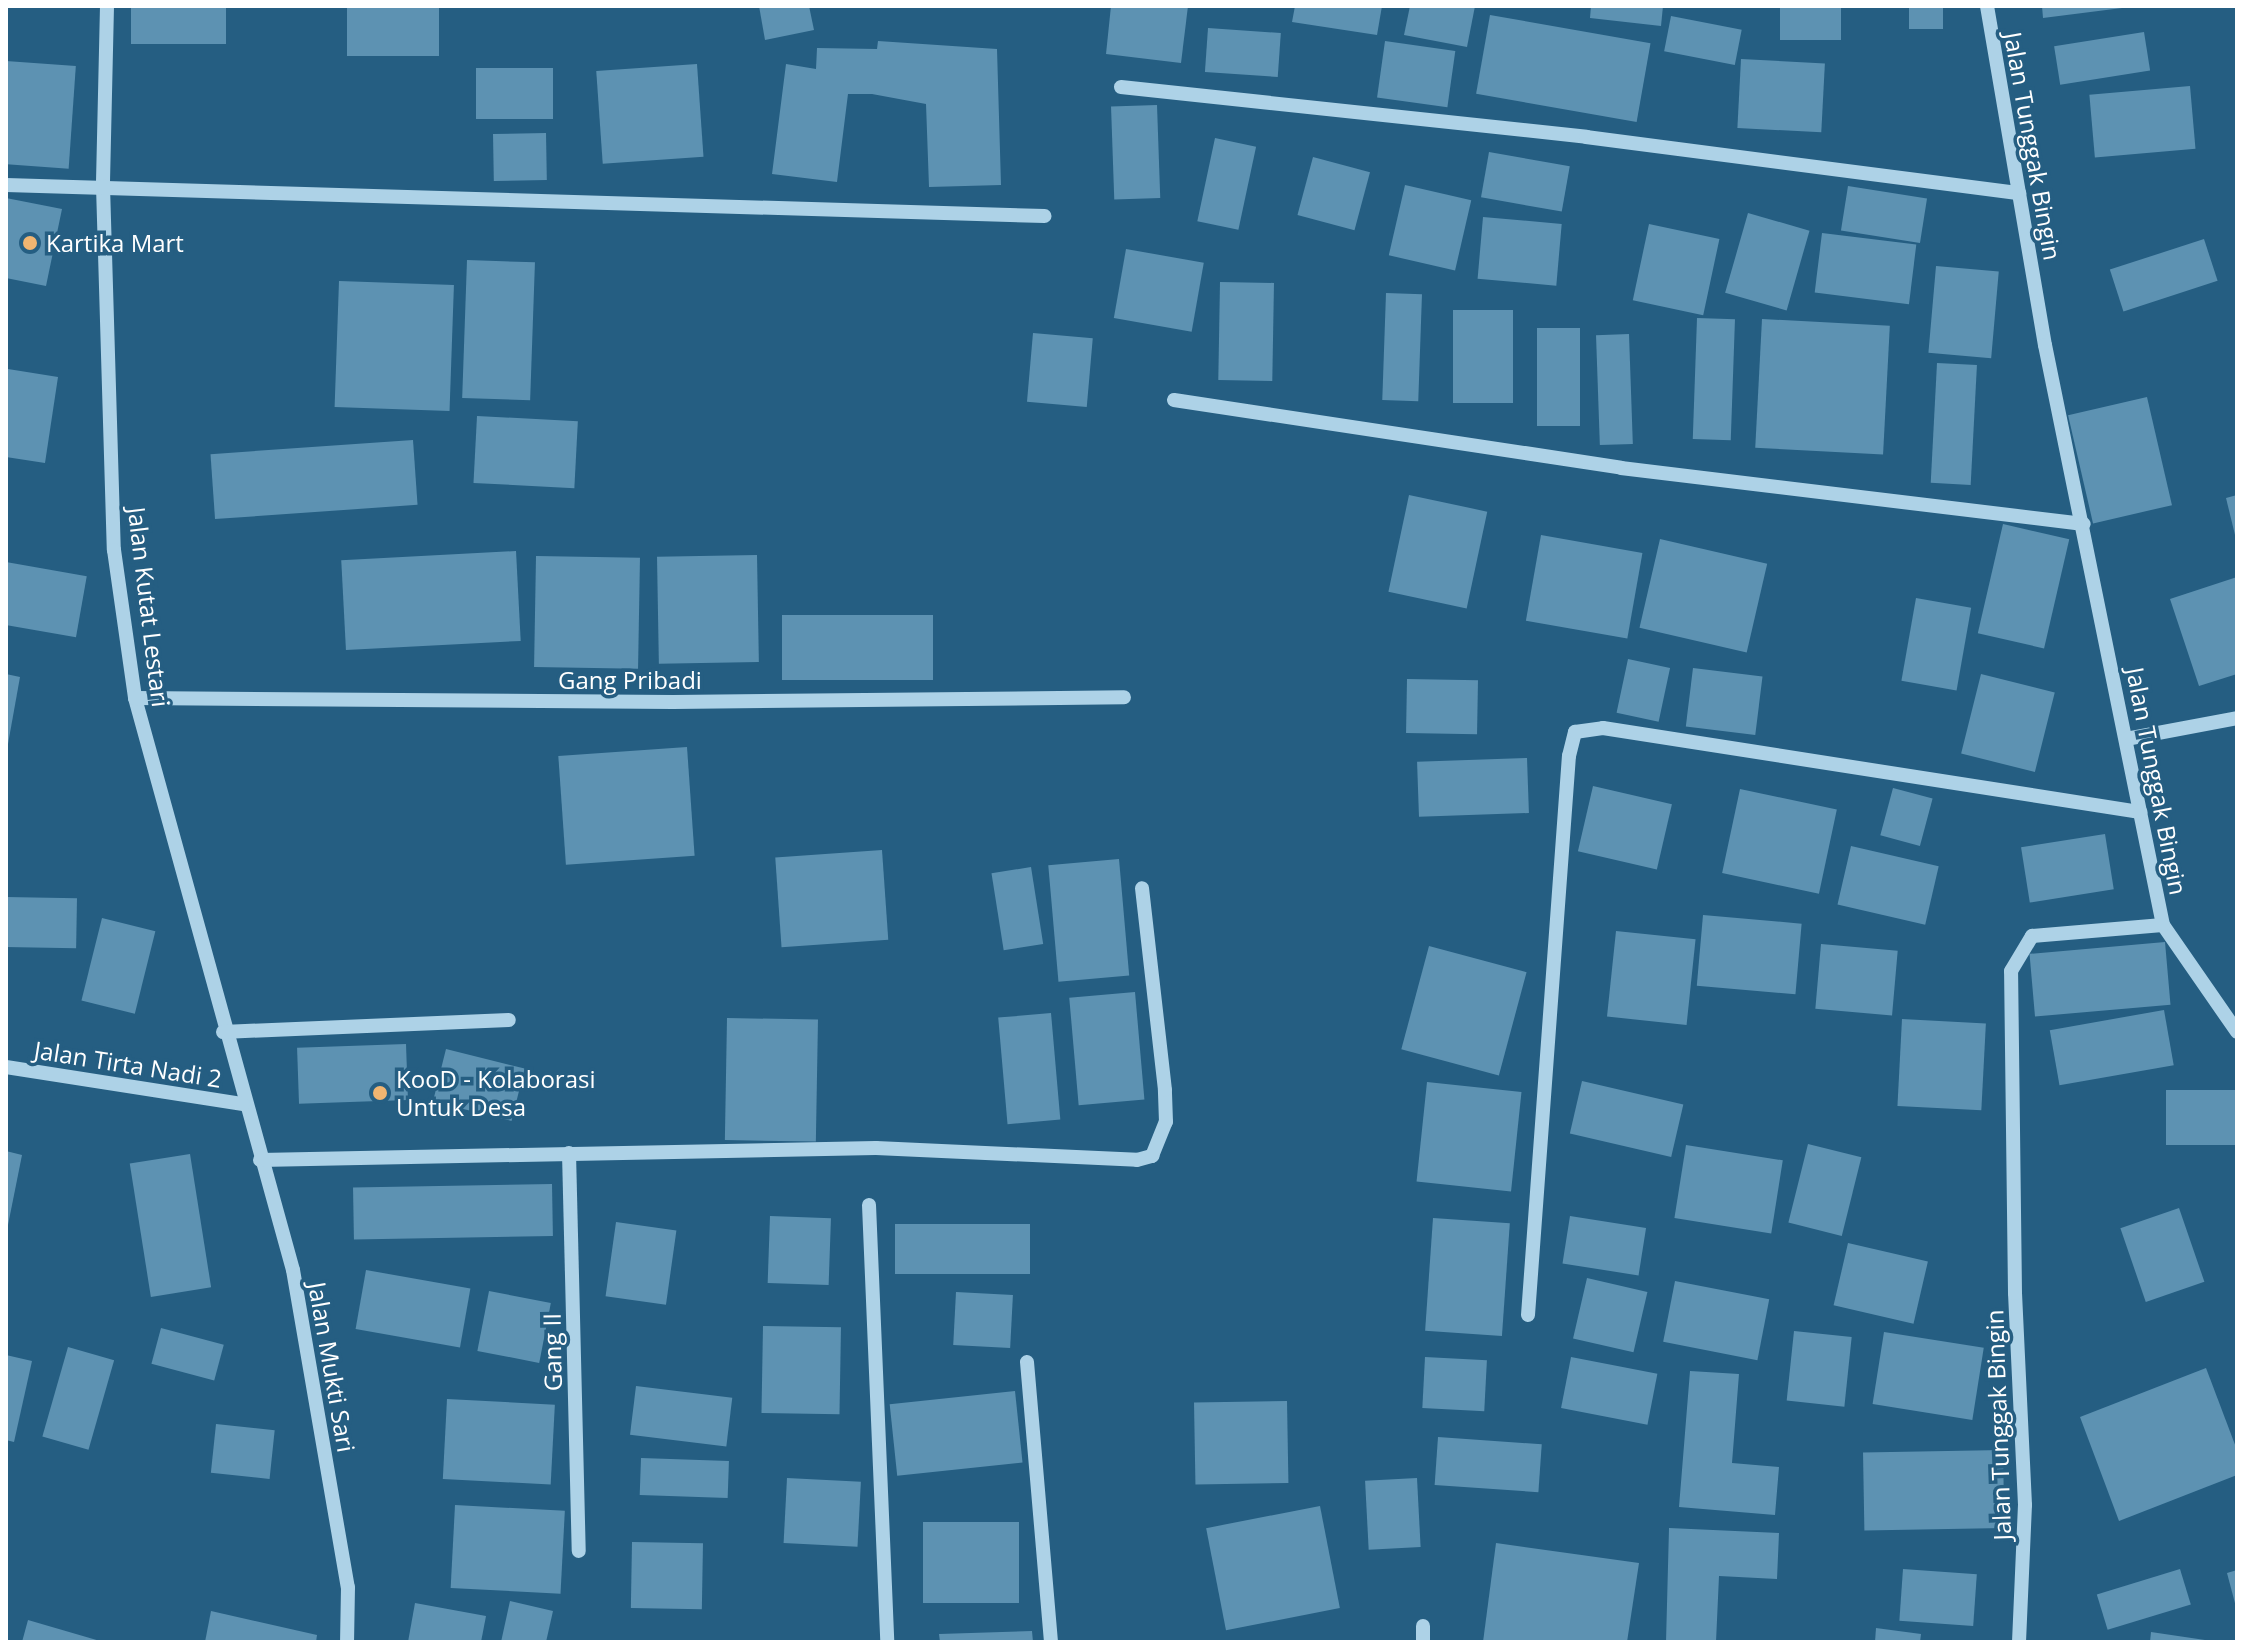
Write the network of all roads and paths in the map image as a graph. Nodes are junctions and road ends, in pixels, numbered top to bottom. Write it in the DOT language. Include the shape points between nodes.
graph roads {
  1 [pos="107,6"];
  2 [pos="1987,6"];
  3 [pos="1121,87"];
  4 [pos="6,185"];
  5 [pos="103,186"];
  6 [pos="2019,193"];
  7 [pos="1045,216"];
  8 [pos="1174,400"];
  9 [pos="2084,524"];
  10 [pos="1124,697"];
  11 [pos="135,698"];
  12 [pos="2237,718"];
  13 [pos="2126,739"];
  14 [pos="2140,812"];
  15 [pos="1142,888"];
  16 [pos="2163,925"];
  17 [pos="509,1020"];
  18 [pos="223,1032"];
  19 [pos="2237,1032"];
  20 [pos="6,1067"];
  21 [pos="243,1104"];
  22 [pos="569,1153"];
  23 [pos="260,1160"];
  24 [pos="869,1205"];
  25 [pos="1528,1315"];
  26 [pos="1027,1362"];
  27 [pos="579,1551"];
  28 [pos="1423,1626"];
  29 [pos="347,1642"];
  30 [pos="887,1642"];
  31 [pos="1051,1642"];
  32 [pos="1423,1642"];
  33 [pos="2019,1642"];
  1 -- 5 [label="street, Jalan Kutat Lestari"];
  2 -- 6 [label="street, Jalan Tunggak Bingin"];
  3 -- 6 [label="street" via="1586,137"];
  4 -- 5 [label="street"];
  5 -- 7 [label="street"];
  5 -- 11 [label="street, Jalan Kutat Lestari" via="114,550"];
  6 -- 9 [label="street, Jalan Tunggak Bingin"];
  8 -- 9 [label="street" via="1621,468"];
  9 -- 13 [label="street, Jalan Tunggak Bingin"];
  10 -- 11 [label="street, Gang Pribadi" via="688,702"];
  11 -- 18 [label="street, Jalan Kutat Lestari"];
  12 -- 13 [label="street"];
  13 -- 14 [label="street, Jalan Tunggak Bingin"];
  14 -- 16 [label="street, Jalan Tunggak Bingin"];
  14 -- 25 [label="street" via="1603,728 1575,732 1569,756"];
  15 -- 22 [label="street" via="1165,1090 1166,1122 1152,1156 1137,1160 876,1148"];
  16 -- 19 [label="street"];
  16 -- 33 [label="street, Jalan Tunggak Bingin" via="2032,936 2011,971 2025,1520"];
  17 -- 18 [label="street"];
  18 -- 21 [label="street, Jalan Kutat Lestari"];
  20 -- 21 [label="street, Jalan Tirta Nadi 2"];
  21 -- 23 [label="street, Jalan Mukti Sari"];
  22 -- 23 [label="street"];
  22 -- 27 [label="street, Gang II"];
  23 -- 29 [label="street, Jalan Mukti Sari" via="293,1270 348,1587"];
  24 -- 30 [label="street"];
  26 -- 31 [label="street"];
  28 -- 32 [label="street"];
}
